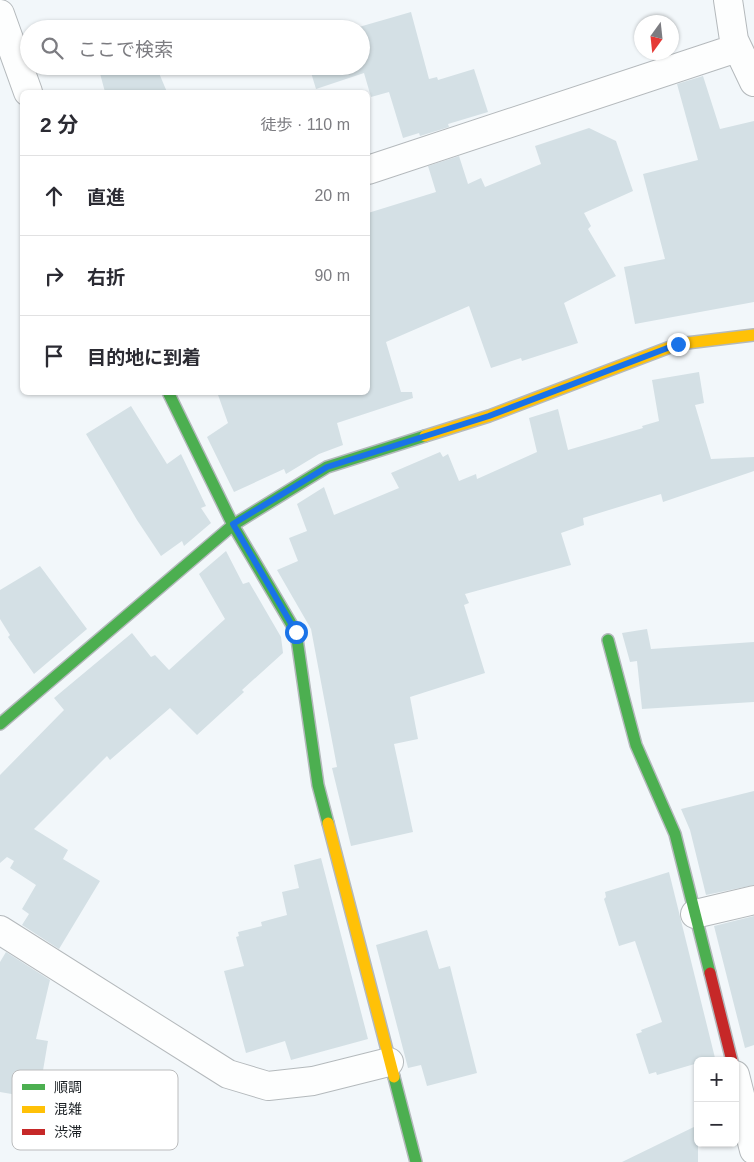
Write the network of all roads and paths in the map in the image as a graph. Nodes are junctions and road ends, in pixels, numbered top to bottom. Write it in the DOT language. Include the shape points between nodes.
graph roads {
  1 [pos="728,0"];
  2 [pos="0,14"];
  3 [pos="737,48"];
  4 [pos="20,70"];
  5 [pos="22,75"];
  6 [pos="754,82"];
  7 [pos="27,90"];
  8 [pos="370,169"];
  9 [pos="754,335"];
  10 [pos="169,395"];
  11 [pos="233,524"];
  12 [pos="608,640"];
  13 [pos="0,724"];
  14 [pos="754,900"];
  15 [pos="695,914"];
  16 [pos="0,930"];
  17 [pos="731,1057"];
  18 [pos="389,1062"];
  19 [pos="739,1091"];
  20 [pos="754,1150"];
  21 [pos="416,1162"];
  1 -- 3 [label="street"];
  2 -- 4 [label="street"];
  3 -- 6 [label="street"];
  3 -- 8 [label="street"];
  5 -- 7 [label="street"];
  9 -- 11 [label="street" via="678,344 489,416 327,467"];
  10 -- 11 [label="street"];
  11 -- 13 [label="street"];
  11 -- 18 [label="street" via="296,632 318,785"];
  12 -- 15 [label="street" via="636,745 675,834"];
  14 -- 15 [label="street"];
  15 -- 17 [label="street"];
  16 -- 18 [label="street" via="228,1074 268,1086 313,1081"];
  18 -- 21 [label="street"];
  19 -- 20 [label="street"];
}
